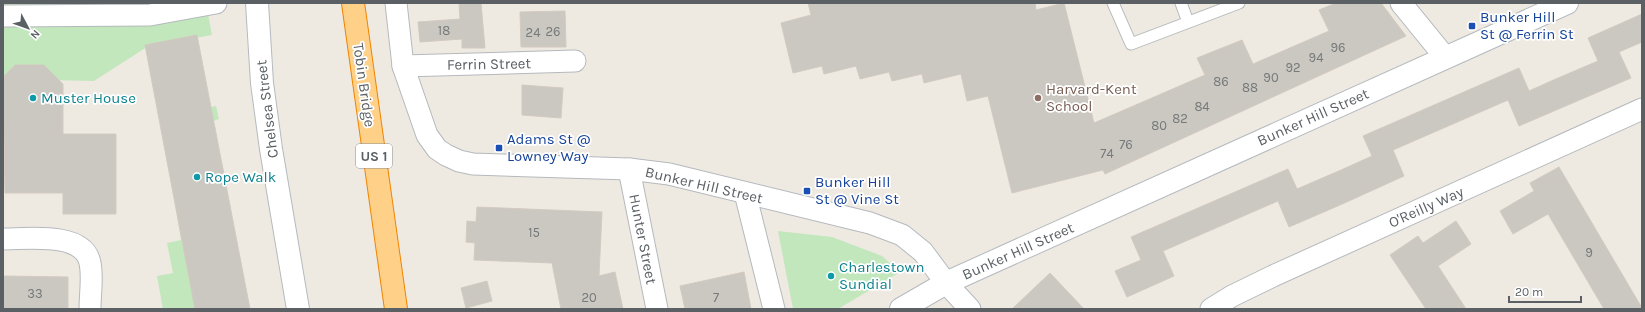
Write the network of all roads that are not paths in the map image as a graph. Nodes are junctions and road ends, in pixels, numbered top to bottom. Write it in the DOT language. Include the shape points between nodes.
graph roads {
  1 [pos="216,3"];
  2 [pos="257,3"];
  3 [pos="396,3"];
  4 [pos="1112,3"];
  5 [pos="1181,3"];
  6 [pos="1240,3"];
  7 [pos="1401,3"];
  8 [pos="1559,5"];
  9 [pos="354,9"];
  10 [pos="3,16"];
  11 [pos="1188,22"];
  12 [pos="1445,57"];
  13 [pos="575,61"];
  14 [pos="403,66"];
  15 [pos="1642,109"];
  16 [pos="630,169"];
  17 [pos="745,193"];
  18 [pos="3,239"];
  19 [pos="946,282"];
  20 [pos="90,309"];
  21 [pos="298,309"];
  22 [pos="397,309"];
  23 [pos="657,309"];
  24 [pos="774,309"];
  25 [pos="901,309"];
  26 [pos="970,309"];
  27 [pos="1211,309"];
  1 -- 10 [label="street" via="150,15"];
  2 -- 21 [label="main road, Chelsea Street" via="262,83"];
  3 -- 14 [label="street"];
  4 -- 11 [label="lane" via="1131,44"];
  5 -- 11 [label="lane"];
  6 -- 11 [label="lane"];
  7 -- 12 [label="street"];
  8 -- 12 [label="main road, Bunker Hill Street"];
  9 -- 22 [label="highway, Tobin Bridge / US 1"];
  12 -- 19 [label="main road, Bunker Hill Street"];
  13 -- 14 [label="street, Ferrin Street"];
  14 -- 16 [label="street, Bunker Hill Street" via="427,135 437,149 452,159 497,165"];
  15 -- 27 [label="street, O'Reilly Way" via="1273,276"];
  16 -- 17 [label="street, Bunker Hill Street" via="669,174"];
  16 -- 23 [label="street, Hunter Street"];
  17 -- 19 [label="street, Bunker Hill Street" via="870,223 902,235 923,252"];
  17 -- 24 [label="street"];
  18 -- 20 [label="street" via="61,240 75,243 84,250 91,267"];
  19 -- 25 [label="main road"];
  19 -- 26 [label="street"];
}
